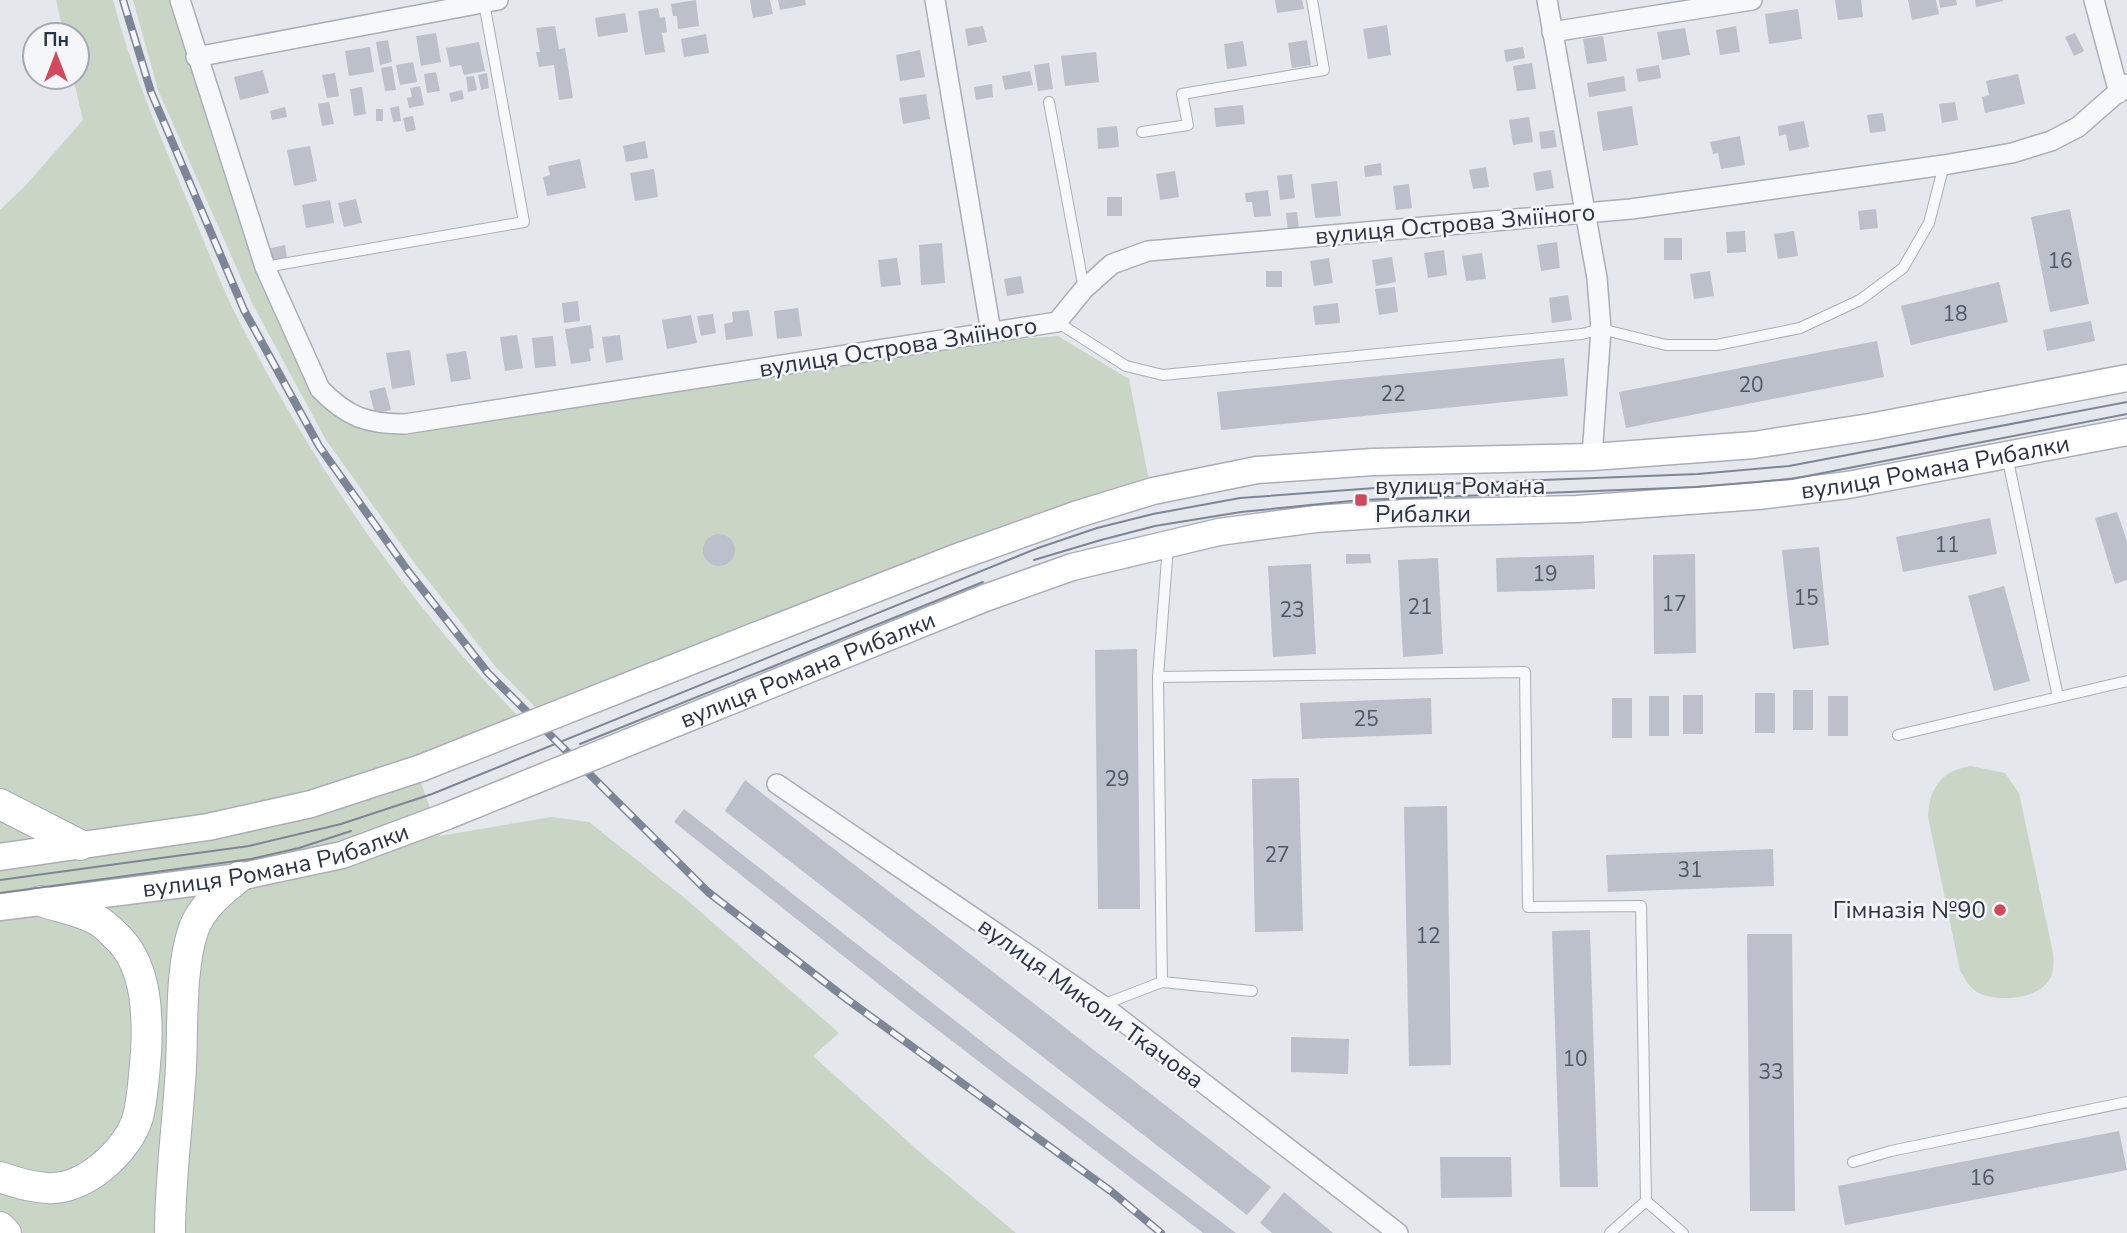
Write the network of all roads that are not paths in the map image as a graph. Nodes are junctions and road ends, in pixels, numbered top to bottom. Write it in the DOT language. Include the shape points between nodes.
graph roads {
  1 [pos="180,0"];
  2 [pos="935,0"];
  3 [pos="1312,0"];
  4 [pos="1547,0"];
  5 [pos="1752,0"];
  6 [pos="2094,0"];
  7 [pos="491,1"];
  8 [pos="1552,32"];
  9 [pos="196,57"];
  10 [pos="2123,88"];
  11 [pos="1049,102"];
  12 [pos="1142,132"];
  13 [pos="1944,165"];
  14 [pos="1584,213"];
  15 [pos="265,267"];
  16 [pos="1084,289"];
  17 [pos="1057,322"];
  18 [pos="1601,330"];
  19 [pos="991,332"];
  20 [pos="2127,378"];
  21 [pos="2127,432"];
  22 [pos="2007,456"];
  23 [pos="1592,457"];
  24 [pos="1168,542"];
  25 [pos="1158,677"];
  26 [pos="2127,681"];
  27 [pos="2057,697"];
  28 [pos="1898,735"];
  29 [pos="777,784"];
  30 [pos="0,804"];
  31 [pos="80,845"];
  32 [pos="0,857"];
  33 [pos="239,877"];
  34 [pos="41,901"];
  35 [pos="0,907"];
  36 [pos="1162,982"];
  37 [pos="1252,991"];
  38 [pos="1102,1005"];
  39 [pos="2127,1102"];
  40 [pos="1853,1162"];
  41 [pos="0,1177"];
  42 [pos="1646,1201"];
  43 [pos="0,1227"];
  44 [pos="6,1233"];
  45 [pos="170,1233"];
  46 [pos="1398,1233"];
  47 [pos="1610,1233"];
  48 [pos="1684,1233"];
  1 -- 9 [label="street, вулиця Острова Зміїного"];
  2 -- 19 [label="street"];
  3 -- 12 [label="lane" via="1324,70 1182,94 1188,125"];
  4 -- 8 [label="street"];
  5 -- 8 [label="street"];
  6 -- 10 [label="street"];
  7 -- 9 [label="street"];
  7 -- 15 [label="lane" via="524,222"];
  8 -- 14 [label="street"];
  9 -- 15 [label="street, вулиця Острова Зміїного"];
  10 -- 13 [label="street, вулиця Острова Зміїного" via="2078,127 2051,141"];
  11 -- 16 [label="lane"];
  13 -- 14 [label="street, вулиця Острова Зміїного"];
  13 -- 18 [label="lane" via="1929,223 1903,268 1860,300 1800,328 1717,345 1666,345"];
  14 -- 16 [label="street, вулиця Острова Зміїного" via="1148,251 1112,264"];
  14 -- 18 [label="street" via="1597,278"];
  15 -- 19 [label="street, вулиця Острова Зміїного" via="320,389 336,405 377,424 405,424"];
  16 -- 17 [label="street, вулиця Острова Зміїного"];
  17 -- 18 [label="lane" via="1126,366 1163,375"];
  17 -- 19 [label="street, вулиця Острова Зміїного"];
  18 -- 23 [label="street"];
  20 -- 23 [label="main road, вулиця Романа Рибалки" via="1754,445"];
  21 -- 22 [label="main road, вулиця Романа Рибалки"];
  22 -- 24 [label="main road, вулиця Романа Рибалки" via="1758,496 1316,519"];
  22 -- 27 [label="lane"];
  23 -- 31 [label="main road, вулиця Романа Рибалки, bridge" via="1257,470 1153,491 952,559 421,768 312,804 208,827"];
  24 -- 25 [label="lane"];
  24 -- 33 [label="main road, вулиця Романа Рибалки, bridge" via="1072,567 985,598 342,855"];
  25 -- 36 [label="lane"];
  25 -- 42 [label="lane" via="1525,672 1528,907 1642,906"];
  26 -- 27 [label="lane"];
  27 -- 28 [label="lane"];
  29 -- 38 [label="street, вулиця Миколи Ткачова"];
  30 -- 31 [label="main road"];
  31 -- 32 [label="main road, вулиця Романа Рибалки"];
  33 -- 34 [label="main road, вулиця Романа Рибалки"];
  33 -- 45 [label="main road" via="208,903 194,927 187,956"];
  34 -- 35 [label="main road, вулиця Романа Рибалки"];
  34 -- 41 [label="main road" via="97,920 122,943 138,972 145,1000 145,1072 138,1118 124,1145 82,1181 49,1189"];
  36 -- 37 [label="lane"];
  36 -- 38 [label="lane"];
  38 -- 46 [label="street, вулиця Миколи Ткачова"];
  39 -- 40 [label="lane"];
  42 -- 47 [label="lane"];
  42 -- 48 [label="lane"];
  43 -- 44 [label="main road"];
}
